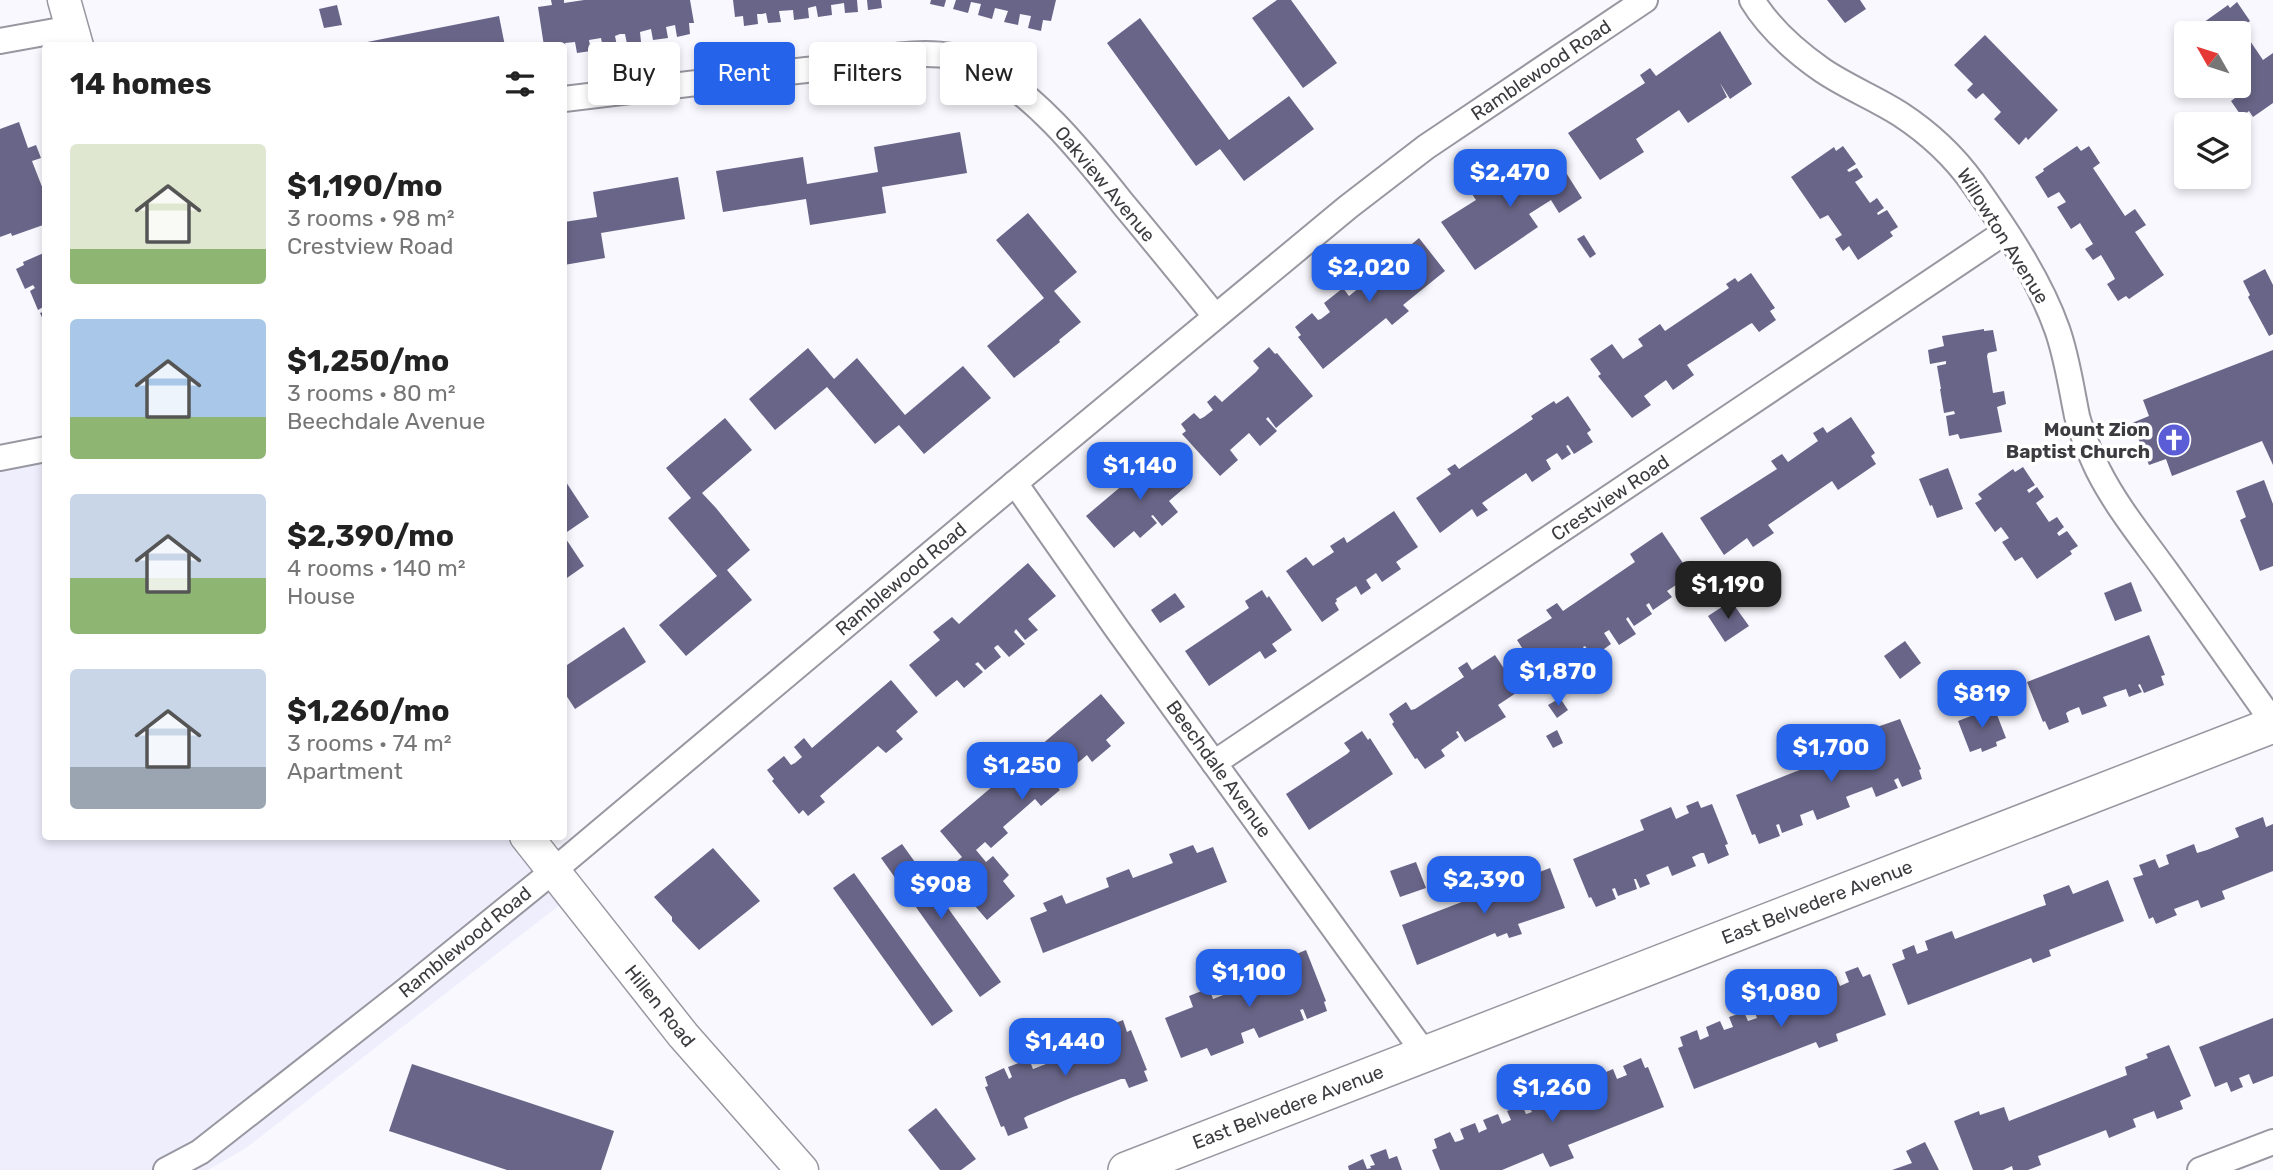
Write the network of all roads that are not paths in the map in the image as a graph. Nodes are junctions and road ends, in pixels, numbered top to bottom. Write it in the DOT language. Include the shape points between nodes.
graph roads {
  1 [pos="1645,0"];
  2 [pos="1752,0"];
  3 [pos="71,24"];
  4 [pos="0,41"];
  5 [pos="567,99"];
  6 [pos="2005,232"];
  7 [pos="1215,316"];
  8 [pos="42,450"];
  9 [pos="0,458"];
  10 [pos="1015,482"];
  11 [pos="2273,723"];
  12 [pos="1214,763"];
  13 [pos="529,840"];
  14 [pos="552,872"];
  15 [pos="1425,1054"];
  16 [pos="2273,1142"];
  17 [pos="166,1170"];
  18 [pos="802,1170"];
  19 [pos="1126,1170"];
  20 [pos="2200,1170"];
  1 -- 7 [label="street, Ramblewood Road" via="1426,147"];
  2 -- 6 [label="street, Willowton Avenue" via="1791,46 1823,71 1900,114 1949,153"];
  3 -- 4 [label="street"];
  5 -- 7 [label="street, Oakview Avenue" via="914,55 974,63 1042,110"];
  6 -- 11 [label="street, Willowton Avenue" via="2038,285 2057,328 2077,416 2099,472"];
  6 -- 12 [label="street, Crestview Road"];
  7 -- 10 [label="street, Ramblewood Road"];
  8 -- 9 [label="street"];
  10 -- 12 [label="street, Beechdale Avenue"];
  10 -- 14 [label="street, Ramblewood Road"];
  11 -- 15 [label="main road, East Belvedere Avenue"];
  12 -- 15 [label="street, Beechdale Avenue"];
  13 -- 14 [label="street, Hillen Road"];
  14 -- 17 [label="street, Ramblewood Road" via="200,1152"];
  14 -- 18 [label="street, Hillen Road" via="683,1035"];
  15 -- 19 [label="main road, East Belvedere Avenue"];
  16 -- 20 [label="street"];
}
